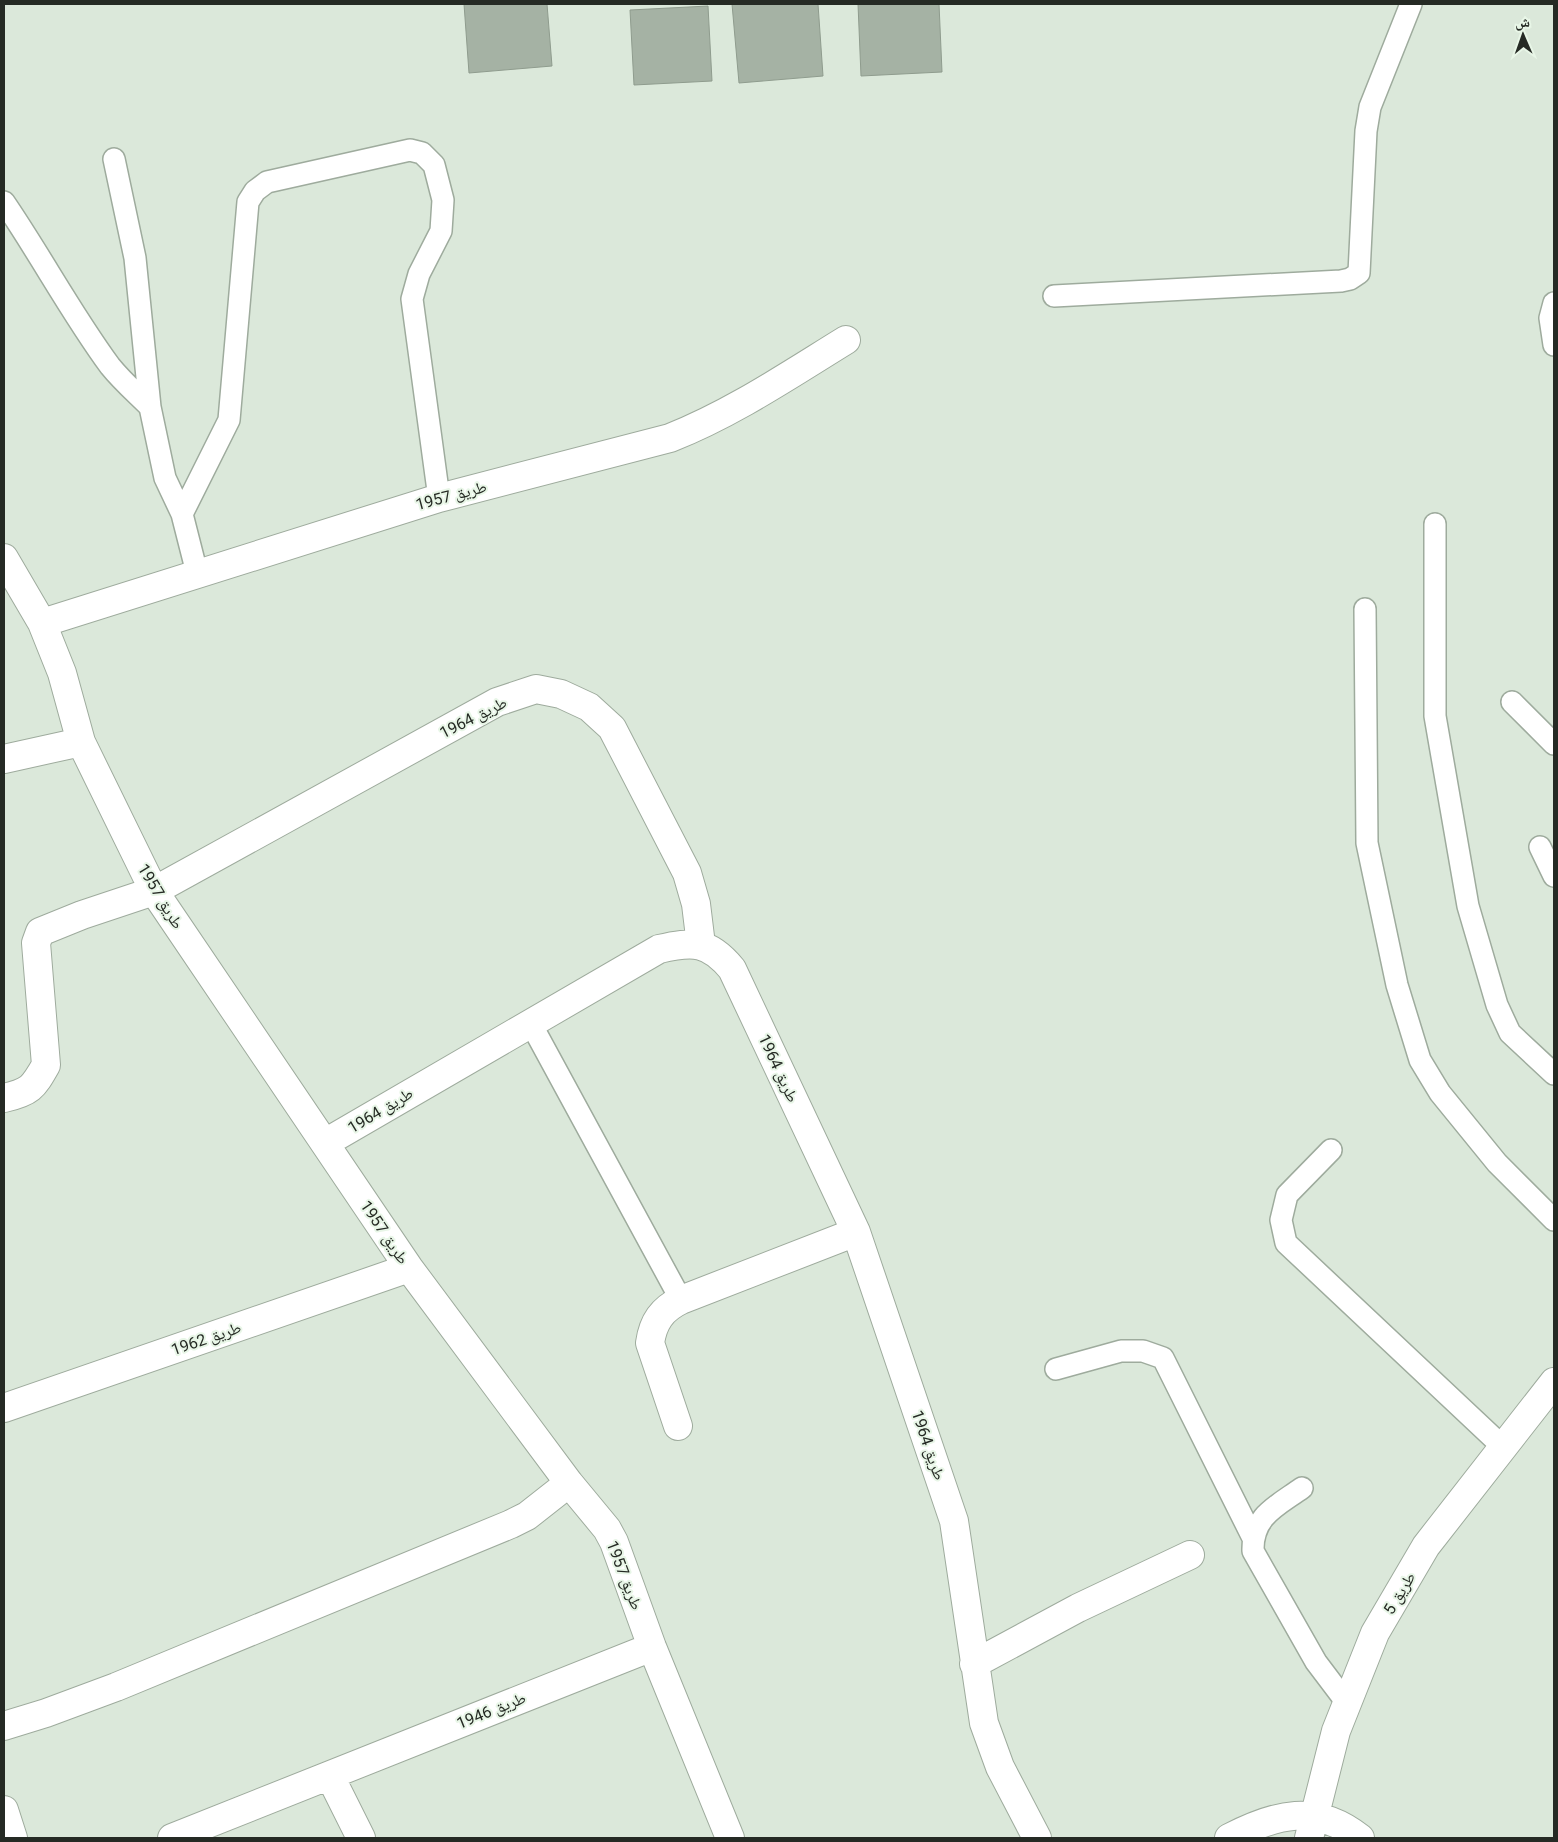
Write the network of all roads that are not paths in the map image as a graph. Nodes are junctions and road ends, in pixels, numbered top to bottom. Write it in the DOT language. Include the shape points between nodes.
graph roads {
  1 [pos="1411,4"];
  2 [pos="114,159"];
  3 [pos="4,202"];
  4 [pos="1054,296"];
  5 [pos="1554,303"];
  6 [pos="846,340"];
  7 [pos="1554,345"];
  8 [pos="150,407"];
  9 [pos="439,498"];
  10 [pos="182,514"];
  11 [pos="1435,524"];
  12 [pos="4,558"];
  13 [pos="197,573"];
  14 [pos="1365,609"];
  15 [pos="42,623"];
  16 [pos="1512,702"];
  17 [pos="81,742"];
  18 [pos="1554,744"];
  19 [pos="4,759"];
  20 [pos="1540,847"];
  21 [pos="1554,876"];
  22 [pos="154,891"];
  23 [pos="701,945"];
  24 [pos="530,1022"];
  25 [pos="1554,1074"];
  26 [pos="4,1098"];
  27 [pos="325,1143"];
  28 [pos="1331,1150"];
  29 [pos="1554,1220"];
  30 [pos="856,1232"];
  31 [pos="409,1268"];
  32 [pos="681,1300"];
  33 [pos="1056,1369"];
  34 [pos="1554,1382"];
  35 [pos="4,1408"];
  36 [pos="678,1426"];
  37 [pos="1502,1447"];
  38 [pos="569,1483"];
  39 [pos="1302,1488"];
  40 [pos="1253,1538"];
  41 [pos="1190,1555"];
  42 [pos="652,1647"];
  43 [pos="974,1664"];
  44 [pos="1347,1703"];
  45 [pos="4,1726"];
  46 [pos="330,1776"];
  47 [pos="4,1810"];
  48 [pos="1313,1827"];
  49 [pos="13,1838"];
  50 [pos="172,1838"];
  51 [pos="361,1838"];
  52 [pos="730,1838"];
  53 [pos="1037,1838"];
  54 [pos="1229,1838"];
  55 [pos="1360,1838"];
  1 -- 4 [label="lane" via="1370,107 1359,272 1341,281"];
  2 -- 8 [label="lane" via="135,258"];
  3 -- 8 [label="lane" via="106,359"];
  5 -- 7 [label="lane" via="1550,318"];
  6 -- 9 [label="street, طريق 1957" via="734,409 670,438"];
  8 -- 10 [label="lane" via="165,478"];
  9 -- 10 [label="lane" via="412,299 419,274 440,231 443,200 434,165 422,153 410,150 267,182 255,191 248,202 229,420"];
  9 -- 13 [label="street, طريق 1957"];
  10 -- 13 [label="lane"];
  11 -- 25 [label="lane" via="1435,716 1468,906 1497,1005 1510,1033"];
  12 -- 15 [label="street, طريق 1957"];
  13 -- 15 [label="street, طريق 1957"];
  14 -- 29 [label="lane" via="1367,843 1397,985 1420,1060 1440,1093 1496,1163"];
  15 -- 17 [label="street, طريق 1957" via="62,673"];
  16 -- 18 [label="lane"];
  17 -- 19 [label="street"];
  17 -- 22 [label="street, طريق 1957"];
  20 -- 21 [label="lane"];
  22 -- 23 [label="street, طريق 1964" via="497,702 536,689 561,694 588,708 612,728 687,872 696,904"];
  22 -- 26 [label="street, طريق 1964" via="74,917 40,932 36,943 46,1065 36,1082 24,1093"];
  22 -- 27 [label="street, طريق 1957"];
  23 -- 24 [label="street, طريق 1964" via="679,944 659,949"];
  23 -- 30 [label="street, طريق 1964" via="720,954 732,969"];
  24 -- 27 [label="street, طريق 1964"];
  24 -- 32 [label="lane"];
  27 -- 31 [label="street, طريق 1957"];
  28 -- 37 [label="lane" via="1287,1196 1281,1220 1286,1243"];
  30 -- 32 [label="street"];
  30 -- 43 [label="street, طريق 1964" via="954,1521"];
  31 -- 35 [label="street, طريق 1962"];
  31 -- 38 [label="street, طريق 1957"];
  32 -- 36 [label="street" via="662,1312 650,1343"];
  33 -- 40 [label="lane" via="1121,1351 1143,1350 1163,1358"];
  34 -- 37 [label="street, طريق 5"];
  37 -- 44 [label="street, طريق 5" via="1426,1546 1375,1633"];
  38 -- 42 [label="street, طريق 1957" via="607,1528"];
  38 -- 45 [label="street" via="527,1516 511,1524 116,1687"];
  39 -- 40 [label="lane" via="1266,1515 1257,1525"];
  40 -- 44 [label="lane" via="1253,1551 1259,1563 1316,1662"];
  41 -- 43 [label="street" via="1078,1608"];
  42 -- 46 [label="street, طريق 1946"];
  42 -- 52 [label="street, طريق 1957"];
  43 -- 53 [label="street, طريق 1964" via="984,1723 1000,1767"];
  44 -- 48 [label="street, طريق 5" via="1336,1731"];
  46 -- 50 [label="street, طريق 1946"];
  46 -- 51 [label="street"];
  47 -- 49 [label="street"];
  48 -- 54 [label="street" via="1274,1818"];
  48 -- 55 [label="street" via="1332,1820"];
}
